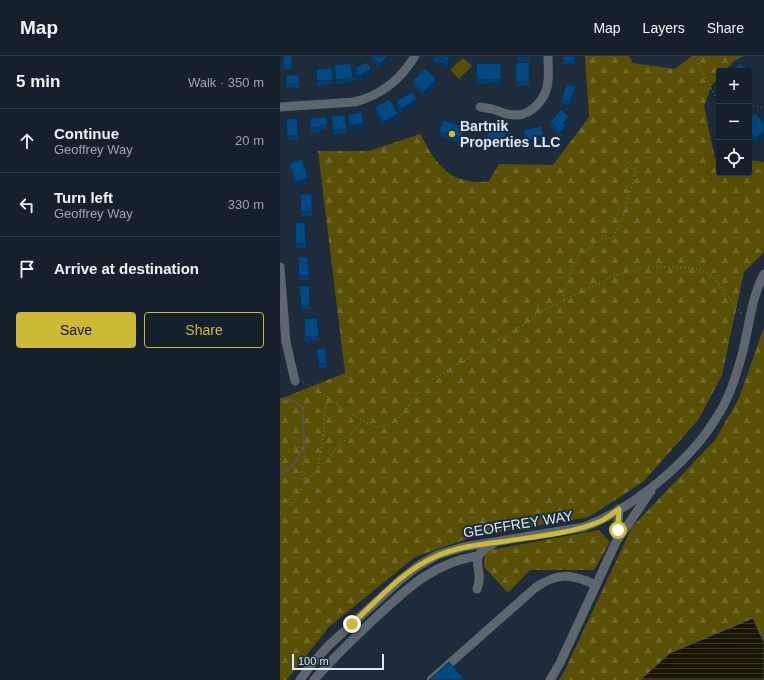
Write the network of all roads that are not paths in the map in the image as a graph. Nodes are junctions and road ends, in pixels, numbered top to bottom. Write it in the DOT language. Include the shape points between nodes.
graph roads {
  1 [pos="415,56"];
  2 [pos="548,56"];
  3 [pos="280,107"];
  4 [pos="480,107"];
  5 [pos="280,267"];
  6 [pos="764,274"];
  7 [pos="295,381"];
  8 [pos="654,486"];
  9 [pos="619,509"];
  10 [pos="498,542"];
  11 [pos="616,542"];
  12 [pos="477,556"];
  13 [pos="596,585"];
  14 [pos="477,589"];
  15 [pos="300,680"];
  16 [pos="314,680"];
  17 [pos="431,680"];
  18 [pos="550,680"];
  1 -- 3 [label="street" via="391,84 363,100"];
  2 -- 4 [label="street" via="547,88 535,107 511,115"];
  5 -- 7 [label="street" via="286,342"];
  6 -- 8 [label="street, GEOFFREY WAY" via="758,286 740,364 719,414 691,451"];
  8 -- 9 [label="street, GEOFFREY WAY"];
  8 -- 11 [label="street, GEOFFREY WAY"];
  9 -- 10 [label="street, GEOFFREY WAY" via="603,520 584,527"];
  9 -- 11 [label="street, GEOFFREY WAY"];
  10 -- 12 [label="street" via="485,548"];
  10 -- 15 [label="street, GEOFFREY WAY" via="463,547 437,555 418,566 328,646"];
  11 -- 13 [label="street, GEOFFREY WAY"];
  12 -- 14 [label="street" via="480,582"];
  12 -- 16 [label="street" via="443,566 415,582 337,654"];
  13 -- 17 [label="street" via="568,576 547,580"];
  13 -- 18 [label="street, GEOFFREY WAY"];
}
